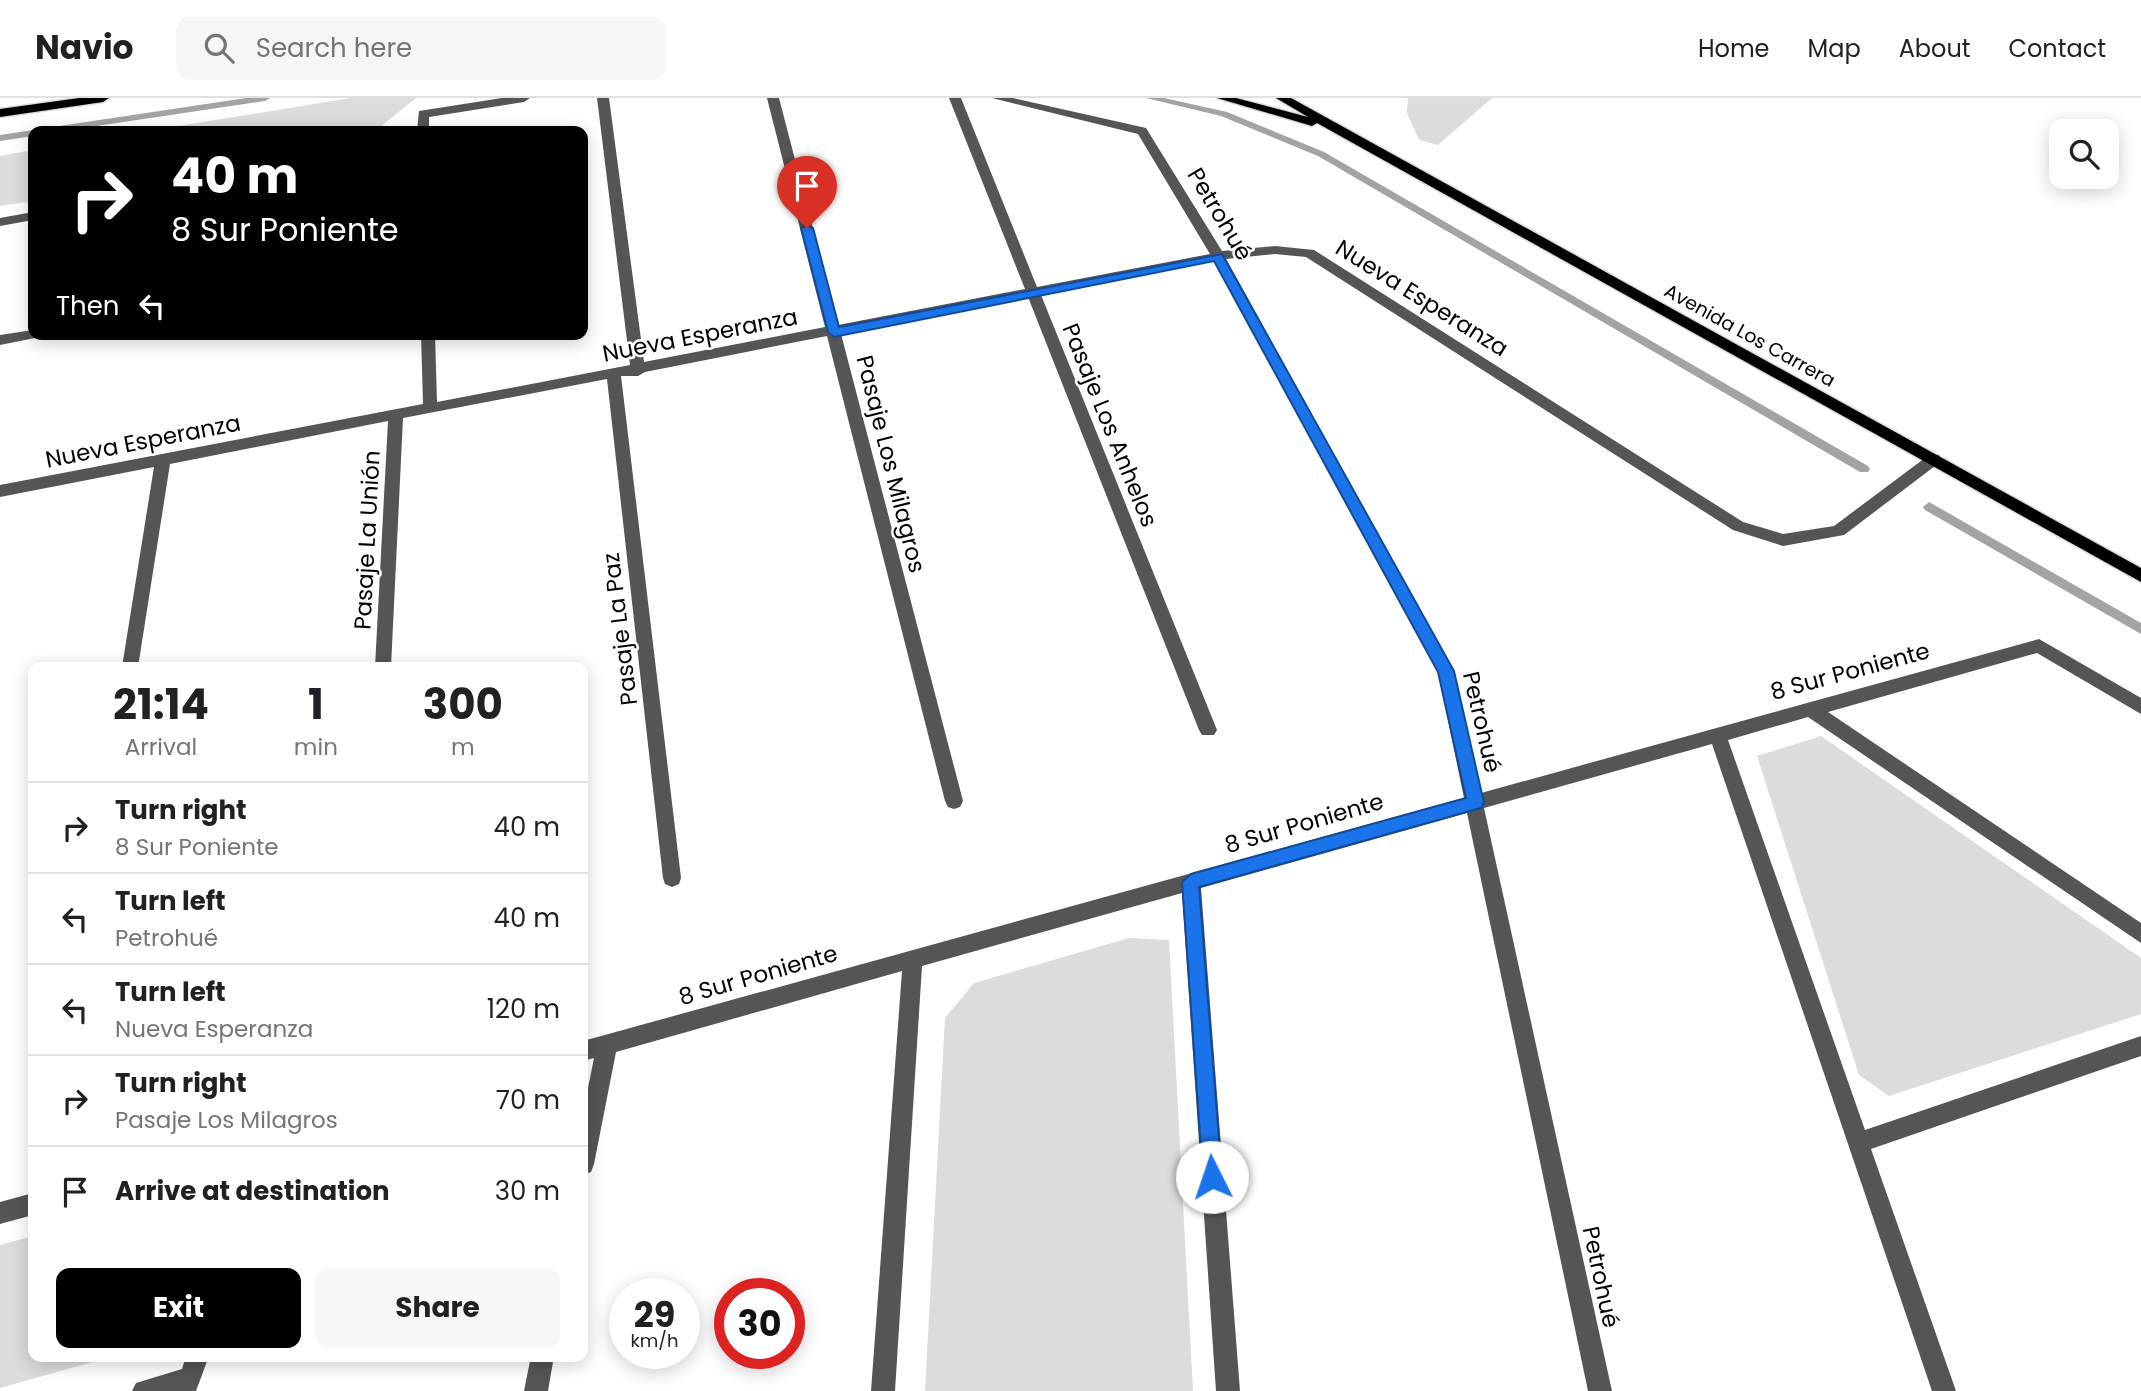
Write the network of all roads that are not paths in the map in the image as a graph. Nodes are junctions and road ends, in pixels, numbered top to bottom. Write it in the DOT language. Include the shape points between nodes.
graph roads {
  1 [pos="103,98"];
  2 [pos="524,98"];
  3 [pos="603,98"];
  4 [pos="773,98"];
  5 [pos="955,98"];
  6 [pos="998,98"];
  7 [pos="1223,98"];
  8 [pos="1265,98"];
  9 [pos="1282,98"];
  10 [pos="0,113"];
  11 [pos="423,126"];
  12 [pos="1339,129"];
  13 [pos="28,217"];
  14 [pos="0,222"];
  15 [pos="1218,256"];
  16 [pos="1032,292"];
  17 [pos="834,332"];
  18 [pos="28,335"];
  19 [pos="0,340"];
  20 [pos="428,340"];
  21 [pos="638,370"];
  22 [pos="614,375"];
  23 [pos="430,410"];
  24 [pos="396,416"];
  25 [pos="1934,459"];
  26 [pos="163,460"];
  27 [pos="0,491"];
  28 [pos="2141,576"];
  29 [pos="131,662"];
  30 [pos="383,662"];
  31 [pos="2141,707"];
  32 [pos="1811,710"];
  33 [pos="1208,730"];
  34 [pos="1718,735"];
  35 [pos="954,801"];
  36 [pos="1476,803"];
  37 [pos="672,878"];
  38 [pos="1191,882"];
  39 [pos="2141,934"];
  40 [pos="913,959"];
  41 [pos="607,1044"];
  42 [pos="2141,1046"];
  43 [pos="588,1050"];
  44 [pos="588,1139"];
  45 [pos="1858,1143"];
  46 [pos="28,1205"];
  47 [pos="0,1213"];
  48 [pos="542,1362"];
  49 [pos="191,1375"];
  50 [pos="144,1391"];
  51 [pos="536,1391"];
  52 [pos="883,1391"];
  53 [pos="1228,1391"];
  54 [pos="1600,1391"];
  55 [pos="1944,1391"];
  1 -- 10 [label="main road"];
  2 -- 11 [label="street" via="423,114"];
  3 -- 21 [label="street"];
  4 -- 17 [label="street, Pasaje Los Milagros"];
  5 -- 16 [label="street, Pasaje Los Anhelos"];
  6 -- 15 [label="street, Petrohué" via="1142,131"];
  7 -- 12 [label="main road"];
  8 -- 12 [label="main road"];
  9 -- 12 [label="main road"];
  12 -- 25 [label="main road, Avenida Los Carrera"];
  13 -- 14 [label="street"];
  15 -- 16 [label="street, Nueva Esperanza"];
  15 -- 25 [label="street, Nueva Esperanza" via="1275,250 1309,253 1738,526 1783,541 1838,531"];
  15 -- 36 [label="street, Petrohué" via="1446,671"];
  16 -- 17 [label="street, Nueva Esperanza"];
  16 -- 33 [label="street, Pasaje Los Anhelos"];
  17 -- 21 [label="street, Nueva Esperanza"];
  17 -- 35 [label="street, Pasaje Los Milagros"];
  18 -- 19 [label="street"];
  20 -- 23 [label="street"];
  21 -- 22 [label="street, Nueva Esperanza"];
  22 -- 23 [label="street, Nueva Esperanza"];
  22 -- 37 [label="street, Pasaje La Paz"];
  23 -- 24 [label="street, Nueva Esperanza"];
  24 -- 26 [label="street, Nueva Esperanza"];
  24 -- 30 [label="street, Pasaje La Unión"];
  25 -- 28 [label="main road, Avenida Los Carrera"];
  26 -- 27 [label="street, Nueva Esperanza"];
  26 -- 29 [label="street"];
  31 -- 32 [label="street, 8 Sur Poniente" via="2039,646"];
  32 -- 34 [label="street, 8 Sur Poniente"];
  32 -- 39 [label="street"];
  34 -- 36 [label="street, 8 Sur Poniente"];
  34 -- 45 [label="street"];
  36 -- 38 [label="street, 8 Sur Poniente"];
  36 -- 54 [label="street, Petrohué"];
  38 -- 40 [label="street, 8 Sur Poniente"];
  38 -- 53 [label="street"];
  40 -- 41 [label="street, 8 Sur Poniente"];
  40 -- 52 [label="street"];
  41 -- 43 [label="street, 8 Sur Poniente"];
  41 -- 44 [label="street"];
  42 -- 45 [label="street"];
  45 -- 55 [label="street"];
  46 -- 47 [label="street"];
  48 -- 51 [label="street"];
  49 -- 50 [label="street"];
}
